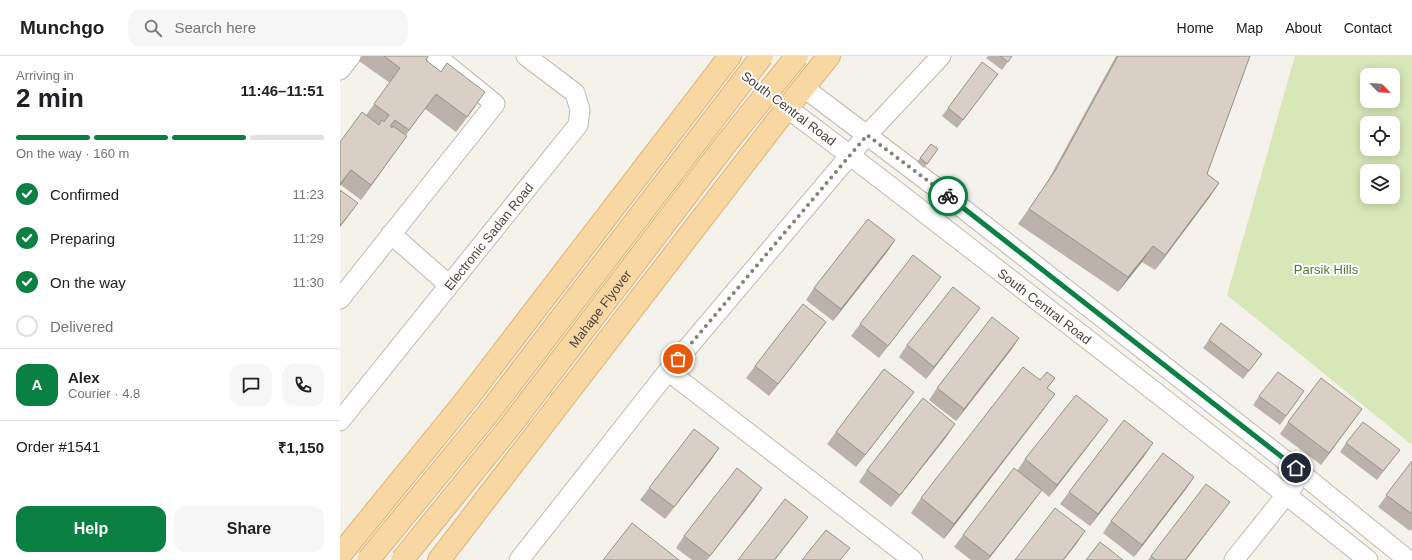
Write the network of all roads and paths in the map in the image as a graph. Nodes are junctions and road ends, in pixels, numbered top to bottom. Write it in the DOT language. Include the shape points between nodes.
graph roads {
  1 [pos="351,56"];
  2 [pos="436,56"];
  3 [pos="526,56"];
  4 [pos="763,56"];
  5 [pos="797,56"];
  6 [pos="829,56"];
  7 [pos="941,56"];
  8 [pos="725,58"];
  9 [pos="340,70"];
  10 [pos="804,87"];
  11 [pos="787,108"];
  12 [pos="867,135"];
  13 [pos="850,155"];
  14 [pos="974,217"];
  15 [pos="391,234"];
  16 [pos="957,237"];
  17 [pos="450,285"];
  18 [pos="1068,290"];
  19 [pos="340,299"];
  20 [pos="1051,311"];
  21 [pos="668,371"];
  22 [pos="1175,374"];
  23 [pos="1155,392"];
  24 [pos="340,421"];
  25 [pos="1303,474"];
  26 [pos="1287,495"];
  27 [pos="340,555"];
  28 [pos="368,560"];
  29 [pos="402,560"];
  30 [pos="439,560"];
  31 [pos="520,560"];
  32 [pos="913,560"];
  33 [pos="1234,560"];
  34 [pos="1368,560"];
  35 [pos="1408,560"];
  1 -- 9 [label="street"];
  2 -- 15 [label="street" via="495,104"];
  3 -- 17 [label="street, Electronic Sadan Road" via="575,93 580,110 578,125"];
  4 -- 10 [label="main road, South Central Road"];
  4 -- 28 [label="main road, Mahape Flyover, bridge" via="486,415"];
  5 -- 29 [label="main road, Mahape Flyover, bridge" via="725,145 508,430"];
  6 -- 10 [label="main road"];
  7 -- 12 [label="street"];
  8 -- 11 [label="main road, South Central Road"];
  8 -- 27 [label="main road" via="466,400"];
  10 -- 11 [label="main road"];
  10 -- 12 [label="street, South Central Road"];
  11 -- 13 [label="street, South Central Road"];
  11 -- 30 [label="main road"];
  12 -- 13 [label="street"];
  12 -- 14 [label="street, South Central Road"];
  13 -- 16 [label="street, South Central Road"];
  13 -- 21 [label="street"];
  14 -- 16 [label="street"];
  14 -- 18 [label="street, South Central Road"];
  15 -- 17 [label="street"];
  15 -- 19 [label="street"];
  16 -- 20 [label="street, South Central Road"];
  17 -- 24 [label="street, Electronic Sadan Road"];
  18 -- 20 [label="street"];
  18 -- 22 [label="street, South Central Road"];
  20 -- 23 [label="street, South Central Road"];
  21 -- 31 [label="street"];
  21 -- 32 [label="street"];
  22 -- 23 [label="street"];
  22 -- 25 [label="street, South Central Road"];
  23 -- 26 [label="street, South Central Road"];
  25 -- 26 [label="street"];
  25 -- 35 [label="street, South Central Road"];
  26 -- 33 [label="street"];
  26 -- 34 [label="street, South Central Road"];
}
